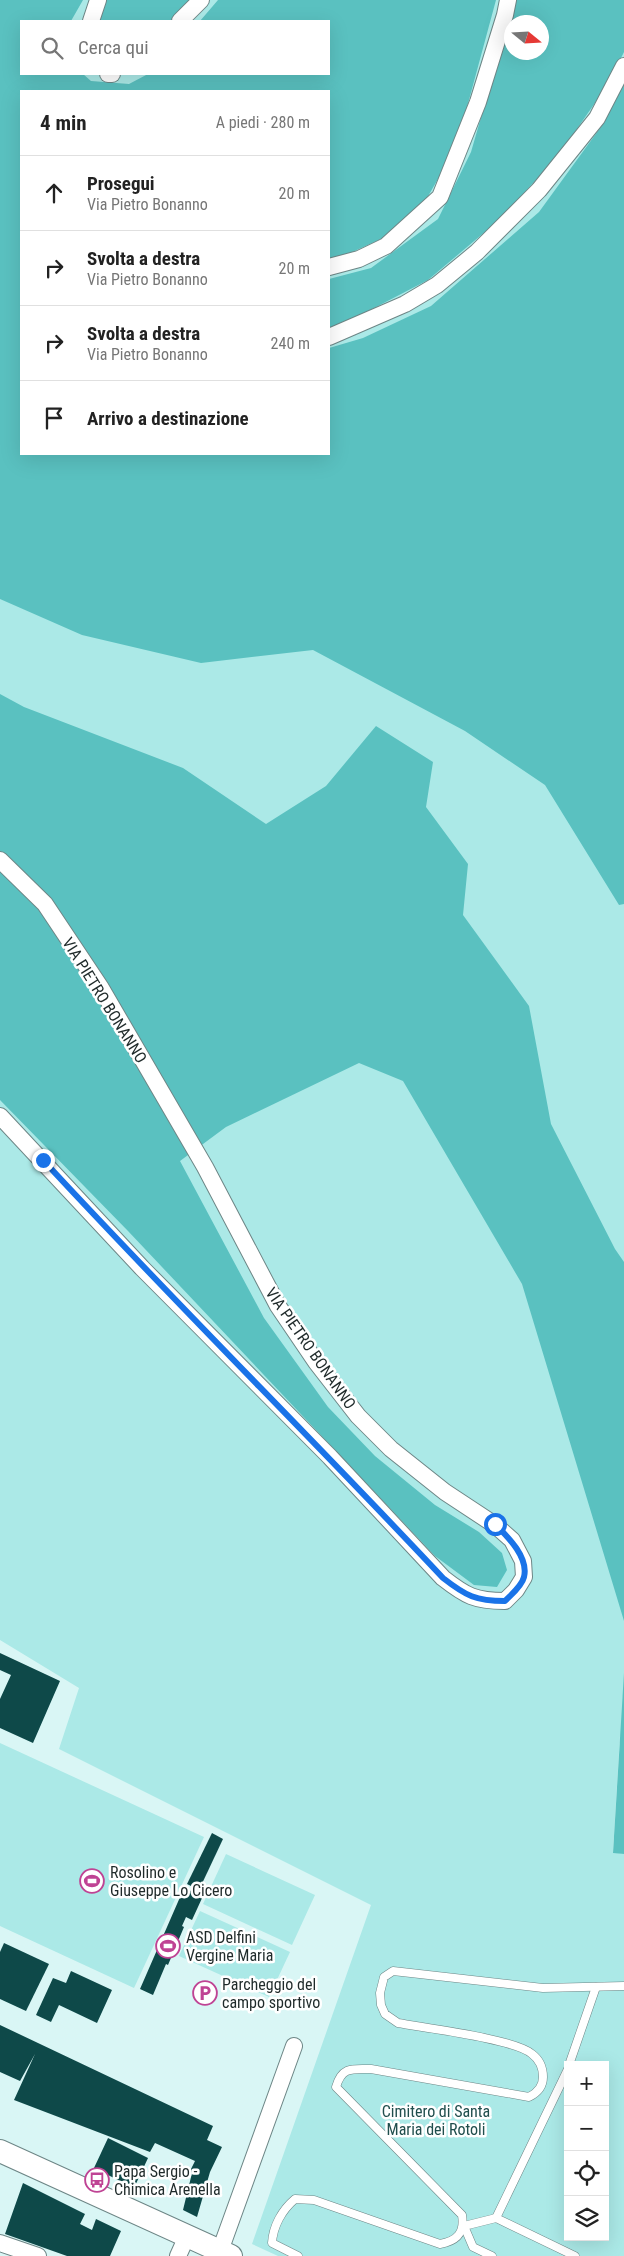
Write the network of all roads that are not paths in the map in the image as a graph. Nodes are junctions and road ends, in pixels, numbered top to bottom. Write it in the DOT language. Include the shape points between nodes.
graph roads {
  1 [pos="98,0"];
  2 [pos="201,0"];
  3 [pos="508,0"];
  4 [pos="91,20"];
  5 [pos="181,20"];
  6 [pos="624,66"];
  7 [pos="330,267"];
  8 [pos="330,337"];
  9 [pos="0,860"];
  10 [pos="0,1116"];
  11 [pos="624,1986"];
  12 [pos="596,1987"];
  13 [pos="294,2046"];
  14 [pos="571,2061"];
  15 [pos="564,2077"];
  16 [pos="0,2151"];
  17 [pos="496,2218"];
  18 [pos="464,2226"];
  19 [pos="0,2243"];
  20 [pos="188,2247"];
  21 [pos="225,2253"];
  22 [pos="38,2256"];
  23 [pos="298,2256"];
  24 [pos="492,2256"];
  25 [pos="575,2256"];
  1 -- 4 [label="street"];
  2 -- 5 [label="street"];
  3 -- 7 [label="street" via="478,102 440,197 386,246 359,259"];
  6 -- 8 [label="street" via="597,118 539,190 477,252 437,285 406,304"];
  9 -- 10 [label="street, VIA PIETRO BONANNO" via="45,904 101,988 205,1167 278,1306 316,1362 358,1416 391,1449 445,1492 495,1524 512,1540 523,1561 524,1577 516,1590 505,1601 486,1601 464,1594 443,1578 330,1458 142,1268"];
  11 -- 12 [label="lane"];
  12 -- 14 [label="lane"];
  12 -- 18 [label="lane" via="543,1988 393,1970 384,1977 381,2006 385,2014 398,2023 514,2044 532,2053 543,2067 543,2081 538,2092 529,2097 371,2070 349,2069 339,2077 336,2087 462,2216"];
  13 -- 21 [label="street"];
  15 -- 17 [label="lane"];
  16 -- 20 [label="main road"];
  17 -- 18 [label="lane"];
  17 -- 25 [label="lane"];
  18 -- 23 [label="lane" via="462,2233 452,2242 440,2244 314,2200 295,2199 284,2208 272,2243"];
  18 -- 24 [label="lane" via="473,2247"];
  19 -- 22 [label="street"];
  20 -- 21 [label="main road"];
}
